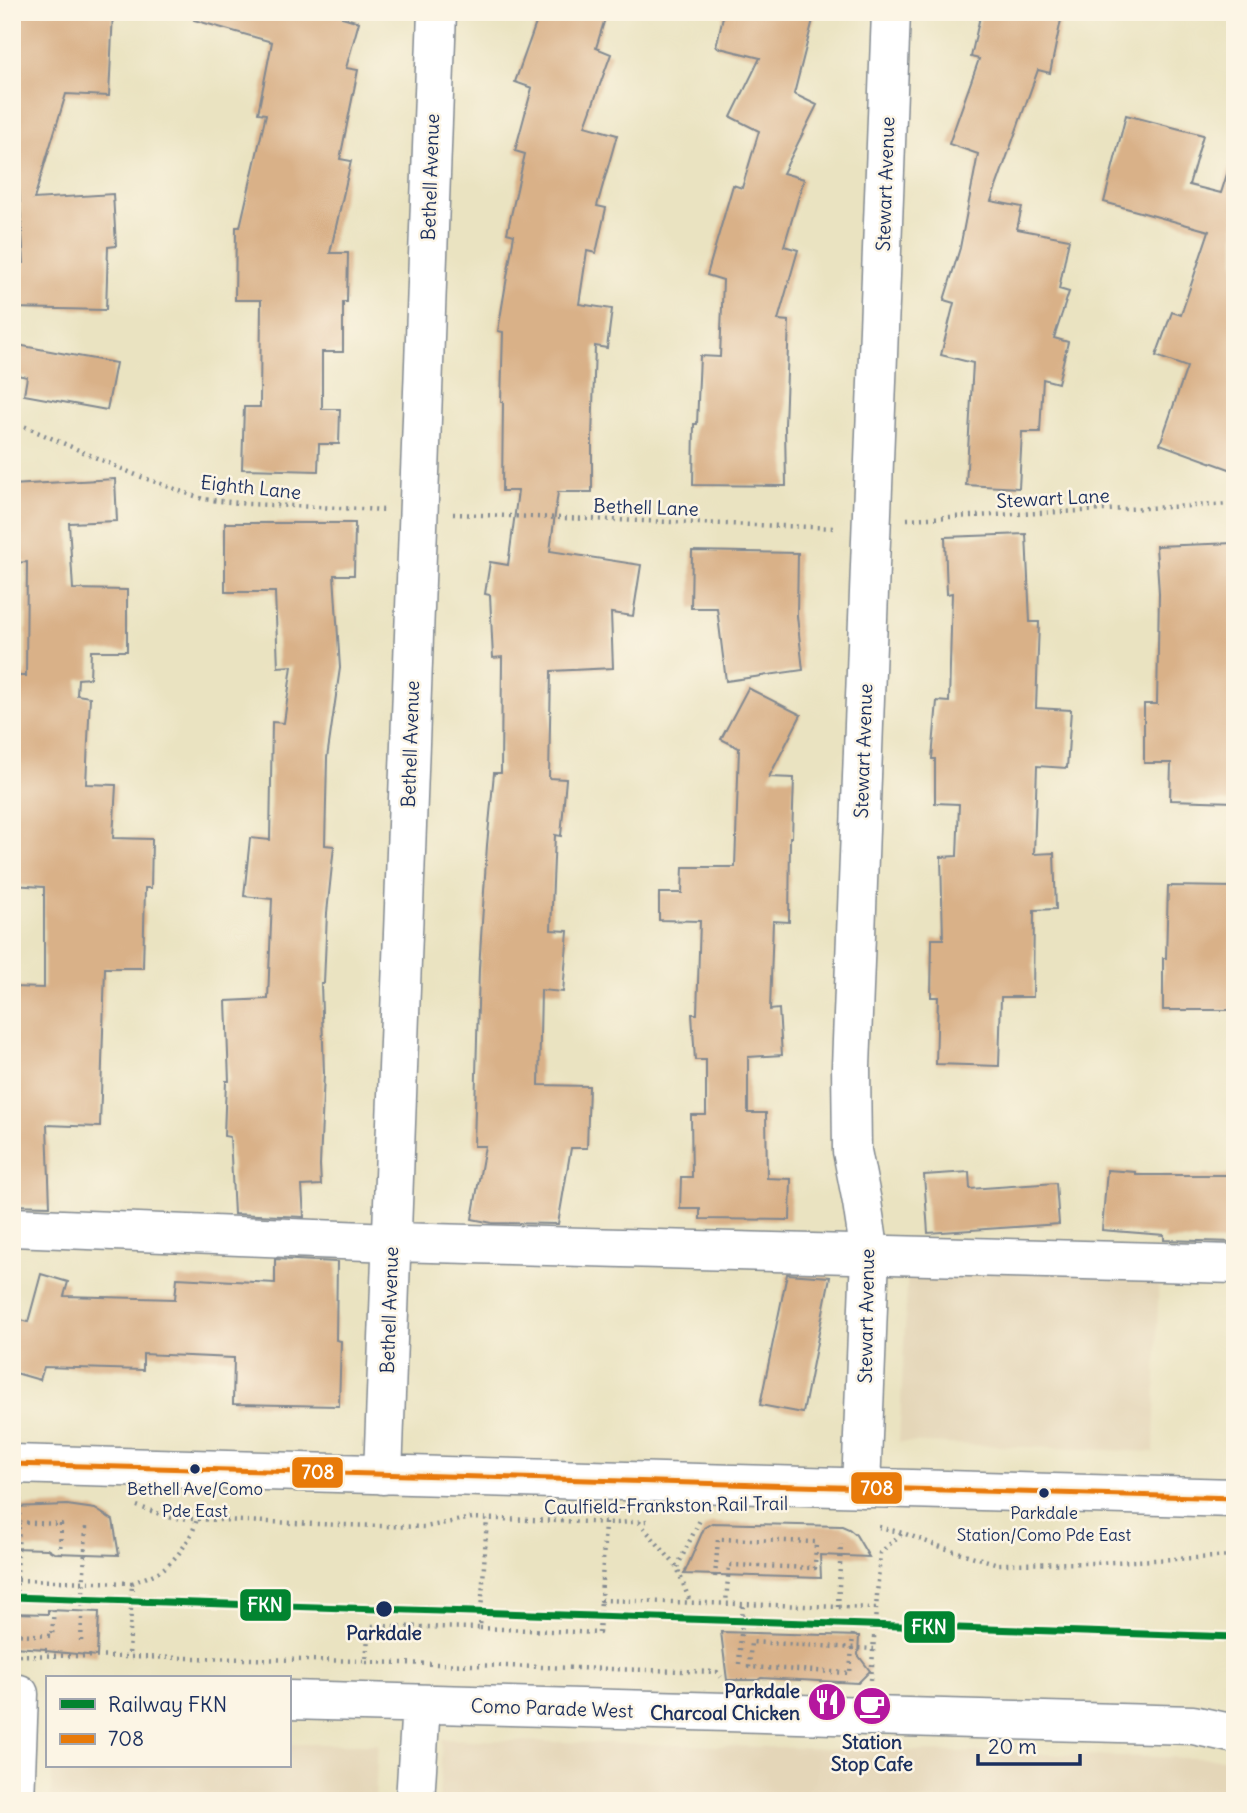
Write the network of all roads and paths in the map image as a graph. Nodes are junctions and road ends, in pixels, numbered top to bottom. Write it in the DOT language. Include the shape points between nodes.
graph roads {
  1 [pos="436,12"];
  2 [pos="891,12"];
  3 [pos="12,421"];
  4 [pos="1235,504"];
  5 [pos="418,512"];
  6 [pos="872,525"];
  7 [pos="12,1227"];
  8 [pos="392,1242"];
  9 [pos="870,1255"];
  10 [pos="1235,1264"];
  11 [pos="383,1475"];
  12 [pos="16,1478"];
  13 [pos="861,1488"];
  14 [pos="906,1490"];
  15 [pos="1235,1498"];
  16 [pos="126,1503"];
  17 [pos="197,1518"];
  18 [pos="487,1519"];
  19 [pos="690,1519"];
  20 [pos="649,1521"];
  21 [pos="12,1522"];
  22 [pos="639,1522"];
  23 [pos="605,1523"];
  24 [pos="878,1526"];
  25 [pos="903,1533"];
  26 [pos="15,1537"];
  27 [pos="60,1554"];
  28 [pos="86,1555"];
  29 [pos="1235,1556"];
  30 [pos="677,1567"];
  31 [pos="715,1577"];
  32 [pos="18,1580"];
  33 [pos="839,1580"];
  34 [pos="84,1581"];
  35 [pos="132,1583"];
  36 [pos="601,1600"];
  37 [pos="690,1602"];
  38 [pos="726,1604"];
  39 [pos="743,1604"];
  40 [pos="54,1607"];
  41 [pos="838,1607"];
  42 [pos="82,1608"];
  43 [pos="876,1608"];
  44 [pos="14,1619"];
  45 [pos="480,1628"];
  46 [pos="740,1631"];
  47 [pos="12,1634"];
  48 [pos="853,1634"];
  49 [pos="874,1649"];
  50 [pos="13,1655"];
  51 [pos="129,1657"];
  52 [pos="26,1694"];
  53 [pos="290,1700"];
  54 [pos="421,1704"];
  55 [pos="871,1716"];
  56 [pos="1235,1716"];
  57 [pos="1194,1725"];
  58 [pos="1235,1734"];
  59 [pos="15,1801"];
  60 [pos="415,1801"];
  1 -- 5 [label="street, Bethell Avenue"];
  2 -- 6 [label="street, Stewart Avenue"];
  3 -- 5 [label="path, Eighth Lane" via="203,499"];
  4 -- 6 [label="path, Stewart Lane" via="905,519"];
  5 -- 6 [label="path, Bethell Lane" via="835,528"];
  5 -- 8 [label="street, Bethell Avenue"];
  6 -- 9 [label="street, Stewart Avenue" via="851,1066 852,1151"];
  7 -- 8 [label="street"];
  8 -- 9 [label="street"];
  8 -- 11 [label="street, Bethell Avenue"];
  9 -- 10 [label="street"];
  9 -- 13 [label="street, Stewart Avenue"];
  11 -- 12 [label="street"];
  11 -- 13 [label="street"];
  12 -- 26 [label="path"];
  13 -- 14 [label="street"];
  14 -- 15 [label="street"];
  14 -- 25 [label="path"];
  16 -- 17 [label="path, Caulfield-Frankston Rail Trail" via="171,1518"];
  17 -- 18 [label="path, Caulfield-Frankston Rail Trail" via="425,1527"];
  17 -- 35 [label="path" via="170,1562"];
  18 -- 23 [label="path, Caulfield-Frankston Rail Trail"];
  18 -- 45 [label="path"];
  19 -- 30 [label="path, Caulfield-Frankston Rail Trail" via="700,1519"];
  20 -- 22 [label="path, Caulfield-Frankston Rail Trail"];
  21 -- 27 [label="path" via="61,1524"];
  22 -- 23 [label="path, Caulfield-Frankston Rail Trail"];
  22 -- 30 [label="path"];
  23 -- 36 [label="path"];
  24 -- 25 [label="path"];
  25 -- 29 [label="path" via="998,1564"];
  25 -- 43 [label="path" via="880,1553"];
  26 -- 32 [label="path"];
  28 -- 34 [label="path" via="86,1527"];
  30 -- 37 [label="path"];
  31 -- 38 [label="path" via="718,1539 816,1542 815,1568 729,1565"];
  32 -- 34 [label="path"];
  32 -- 44 [label="path"];
  33 -- 41 [label="path" via="841,1544"];
  34 -- 35 [label="path"];
  34 -- 42 [label="path" via="81,1641"];
  35 -- 51 [label="path"];
  36 -- 37 [label="path"];
  36 -- 45 [label="path" via="599,1633"];
  37 -- 38 [label="path"];
  38 -- 39 [label="path"];
  39 -- 41 [label="path"];
  39 -- 46 [label="path" via="739,1664"];
  40 -- 47 [label="path" via="52,1636"];
  41 -- 43 [label="path"];
  43 -- 49 [label="path"];
  44 -- 50 [label="path"];
  45 -- 51 [label="path" via="369,1626 366,1661"];
  48 -- 49 [label="path" via="852,1647 851,1660 850,1673 749,1667 751,1642 850,1648 862,1648"];
  49 -- 55 [label="path"];
  50 -- 51 [label="path"];
  52 -- 59 [label="street"];
  53 -- 54 [label="street, Como Parade West"];
  54 -- 55 [label="street, Como Parade West"];
  54 -- 60 [label="street"];
  55 -- 57 [label="street, Como Parade West"];
  56 -- 57 [label="street, Como Parade West"];
  57 -- 58 [label="street, Como Parade West"];
}
